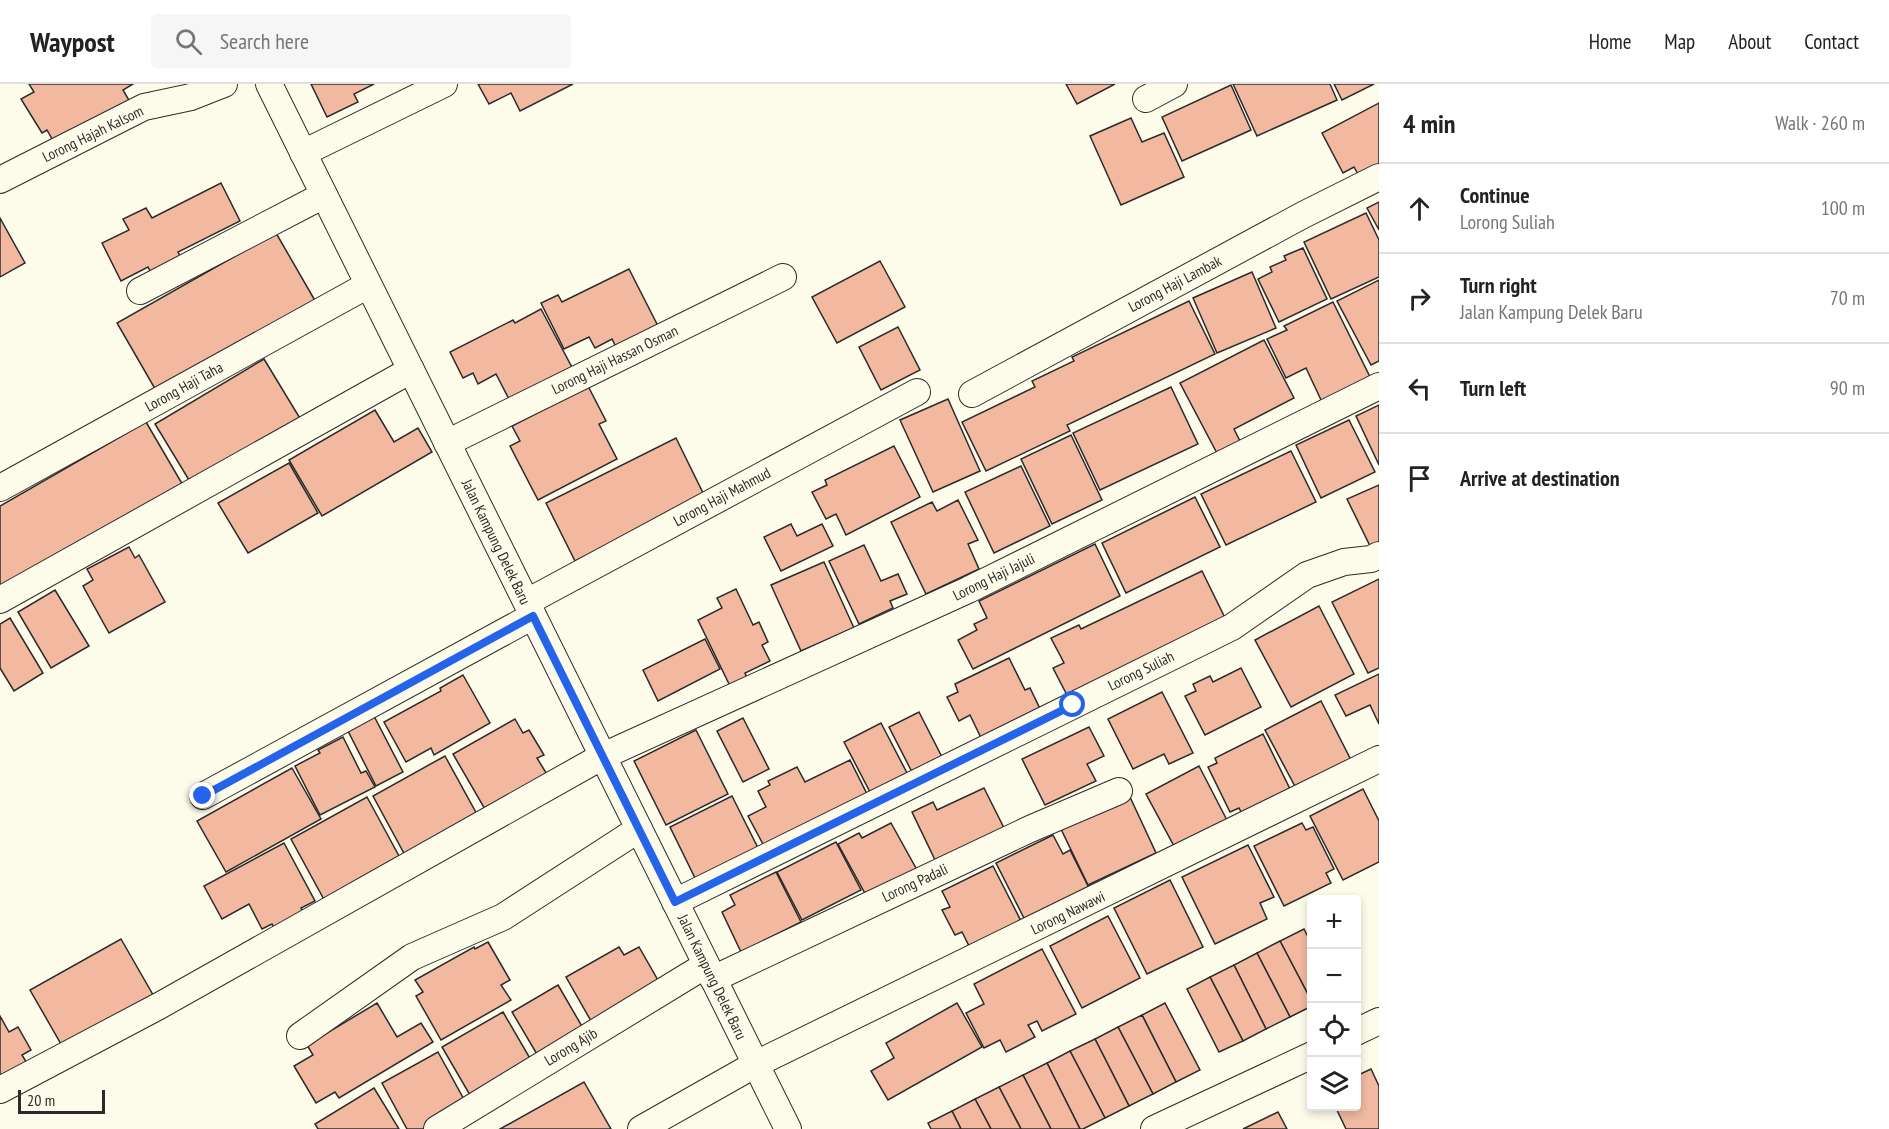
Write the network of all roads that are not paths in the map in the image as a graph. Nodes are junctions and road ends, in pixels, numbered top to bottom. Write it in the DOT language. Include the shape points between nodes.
graph roads {
  1 [pos="224,84"];
  2 [pos="269,84"];
  3 [pos="444,84"];
  4 [pos="1174,84"];
  5 [pos="1146,99"];
  6 [pos="303,153"];
  7 [pos="1379,177"];
  8 [pos="0,180"];
  9 [pos="324,195"];
  10 [pos="783,277"];
  11 [pos="368,285"];
  12 [pos="140,291"];
  13 [pos="411,370"];
  14 [pos="1379,386"];
  15 [pos="917,392"];
  16 [pos="972,394"];
  17 [pos="447,443"];
  18 [pos="0,488"];
  19 [pos="1379,555"];
  20 [pos="0,600"];
  21 [pos="530,609"];
  22 [pos="603,756"];
  23 [pos="1379,759"];
  24 [pos="1119,792"];
  25 [pos="203,796"];
  26 [pos="639,829"];
  27 [pos="675,902"];
  28 [pos="710,972"];
  29 [pos="1379,1021"];
  30 [pos="1361,1030"];
  31 [pos="300,1036"];
  32 [pos="1307,1057"];
  33 [pos="756,1064"];
  34 [pos="0,1090"];
  35 [pos="437,1129"];
  36 [pos="641,1129"];
  37 [pos="788,1129"];
  38 [pos="1154,1129"];
  1 -- 8 [label="street, Lorong Hajah Kalsom" via="191,97 144,107"];
  2 -- 6 [label="street, Jalan Kampung Delek Baru"];
  3 -- 6 [label="street"];
  4 -- 5 [label="street"];
  6 -- 9 [label="street, Jalan Kampung Delek Baru"];
  7 -- 16 [label="street, Lorong Haji Lambak"];
  9 -- 11 [label="street, Jalan Kampung Delek Baru"];
  9 -- 12 [label="street"];
  10 -- 17 [label="street, Lorong Haji Hassan Osman"];
  11 -- 13 [label="street, Jalan Kampung Delek Baru"];
  11 -- 18 [label="street, Lorong Haji Taha"];
  13 -- 17 [label="street, Jalan Kampung Delek Baru"];
  13 -- 20 [label="street"];
  14 -- 22 [label="street, Lorong Haji Jajuli" via="968,590"];
  15 -- 21 [label="street, Lorong Haji Mahmud"];
  17 -- 21 [label="street, Jalan Kampung Delek Baru"];
  19 -- 27 [label="street, Lorong Suliah" via="1307,575 1232,627"];
  21 -- 22 [label="street, Jalan Kampung Delek Baru"];
  21 -- 25 [label="street, Lorong Haji Mahmud"];
  22 -- 26 [label="street, Jalan Kampung Delek Baru"];
  22 -- 34 [label="street, Lorong Haji Jajuli" via="159,1006"];
  23 -- 33 [label="street, Lorong Nawawi"];
  24 -- 28 [label="street, Lorong Padali"];
  26 -- 27 [label="street, Jalan Kampung Delek Baru"];
  26 -- 31 [label="street" via="503,917 412,957"];
  27 -- 28 [label="street, Jalan Kampung Delek Baru"];
  28 -- 33 [label="street, Jalan Kampung Delek Baru"];
  28 -- 35 [label="street, Lorong Ajib"];
  29 -- 30 [label="street"];
  32 -- 38 [label="street"];
  33 -- 36 [label="street, Lorong Nawawi"];
  33 -- 37 [label="street, Jalan Kampung Delek Baru"];
}
